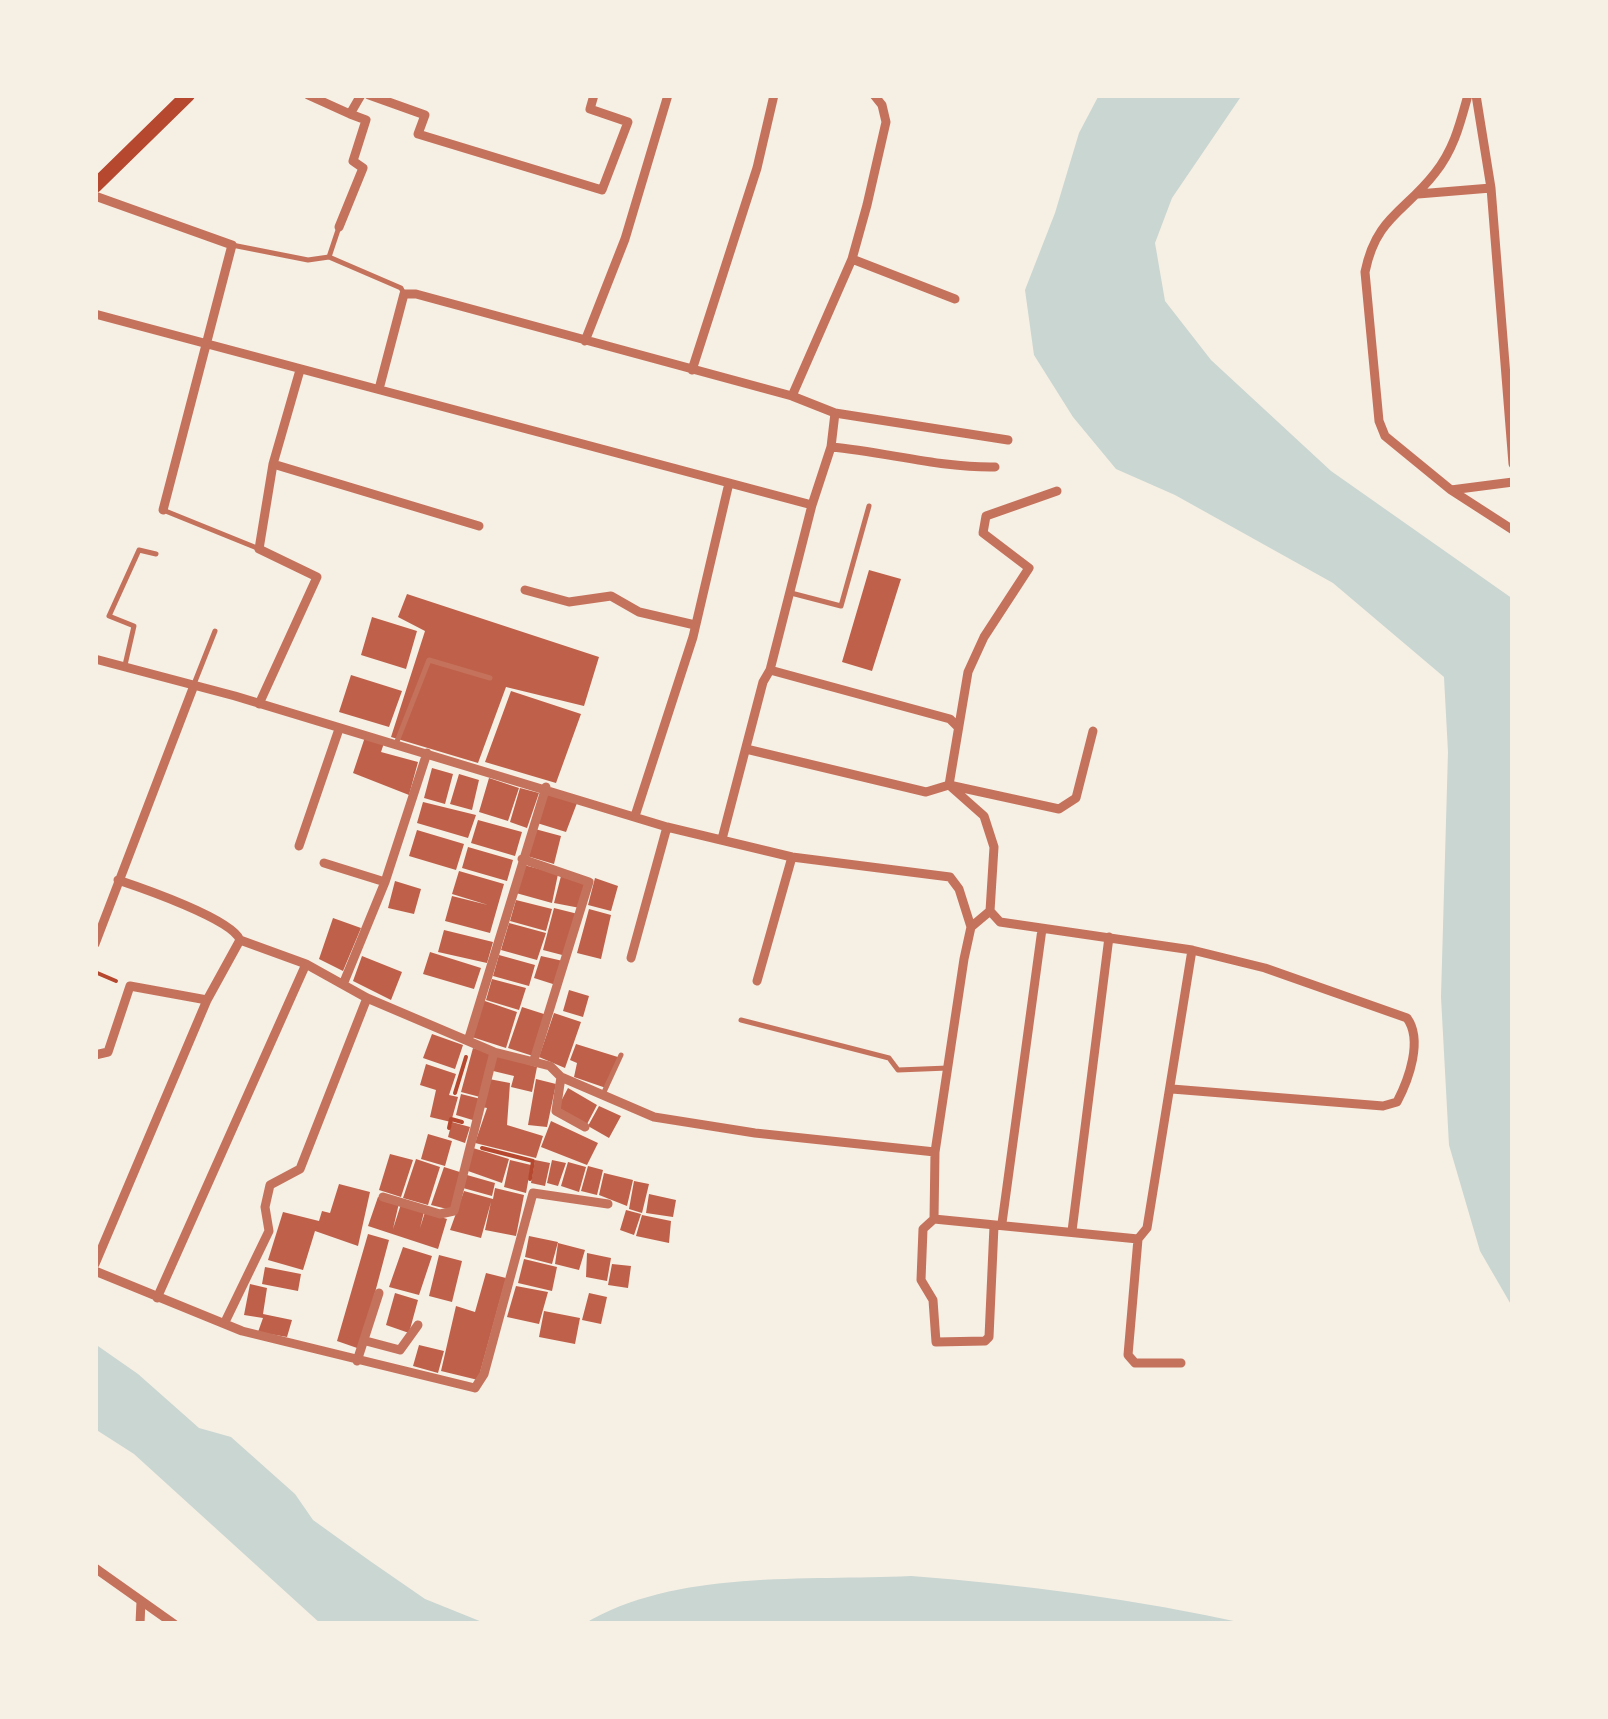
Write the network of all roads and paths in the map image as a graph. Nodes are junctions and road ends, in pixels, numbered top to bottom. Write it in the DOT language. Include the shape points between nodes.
graph roads {
  1 [pos="188,95"];
  2 [pos="308,95"];
  3 [pos="361,95"];
  4 [pos="369,95"];
  5 [pos="594,95"];
  6 [pos="668,95"];
  7 [pos="774,95"];
  8 [pos="874,95"];
  9 [pos="1468,95"];
  10 [pos="1476,95"];
  11 [pos="350,114"];
  12 [pos="95,186"];
  13 [pos="1491,188"];
  14 [pos="1418,194"];
  15 [pos="95,196"];
  16 [pos="339,226"];
  17 [pos="232,245"];
  18 [pos="329,257"];
  19 [pos="852,259"];
  20 [pos="404,294"];
  21 [pos="955,299"];
  22 [pos="95,314"];
  23 [pos="1513,320"];
  24 [pos="1501,322"];
  25 [pos="585,341"];
  26 [pos="204,346"];
  27 [pos="300,370"];
  28 [pos="692,370"];
  29 [pos="379,389"];
  30 [pos="792,396"];
  31 [pos="835,413"];
  32 [pos="1008,440"];
  33 [pos="831,447"];
  34 [pos="273,464"];
  35 [pos="1513,464"];
  36 [pos="995,466"];
  37 [pos="1513,482"];
  38 [pos="730,484"];
  39 [pos="1451,490"];
  40 [pos="1057,491"];
  41 [pos="812,506"];
  42 [pos="869,506"];
  43 [pos="162,510"];
  44 [pos="479,526"];
  45 [pos="1513,530"];
  46 [pos="259,548"];
  47 [pos="156,554"];
  48 [pos="524,590"];
  49 [pos="791,593"];
  50 [pos="695,625"];
  51 [pos="215,631"];
  52 [pos="95,659"];
  53 [pos="124,668"];
  54 [pos="770,670"];
  55 [pos="490,678"];
  56 [pos="193,688"];
  57 [pos="259,704"];
  58 [pos="957,726"];
  59 [pos="338,728"];
  60 [pos="1093,731"];
  61 [pos="396,744"];
  62 [pos="746,749"];
  63 [pos="427,753"];
  64 [pos="949,784"];
  65 [pos="546,787"];
  66 [pos="635,816"];
  67 [pos="667,827"];
  68 [pos="722,839"];
  69 [pos="299,846"];
  70 [pos="792,857"];
  71 [pos="522,858"];
  72 [pos="324,863"];
  73 [pos="118,880"];
  74 [pos="385,882"];
  75 [pos="990,911"];
  76 [pos="971,927"];
  77 [pos="1042,928"];
  78 [pos="1108,938"];
  79 [pos="240,940"];
  80 [pos="95,944"];
  81 [pos="1192,950"];
  82 [pos="631,958"];
  83 [pos="306,964"];
  84 [pos="95,972"];
  85 [pos="757,981"];
  86 [pos="344,982"];
  87 [pos="130,986"];
  88 [pos="367,998"];
  89 [pos="207,1000"];
  90 [pos="742,1020"];
  91 [pos="469,1042"];
  92 [pos="494,1052"];
  93 [pos="95,1054"];
  94 [pos="620,1055"];
  95 [pos="534,1060"];
  96 [pos="948,1068"];
  97 [pos="561,1077"];
  98 [pos="1172,1089"];
  99 [pos="604,1092"];
  100 [pos="455,1093"];
  101 [pos="476,1126"];
  102 [pos="585,1127"];
  103 [pos="449,1128"];
  104 [pos="472,1145"];
  105 [pos="935,1152"];
  106 [pos="533,1193"];
  107 [pos="383,1197"];
  108 [pos="608,1204"];
  109 [pos="934,1219"];
  110 [pos="998,1224"];
  111 [pos="1072,1231"];
  112 [pos="1138,1239"];
  113 [pos="95,1268"];
  114 [pos="378,1293"];
  115 [pos="157,1298"];
  116 [pos="225,1322"];
  117 [pos="418,1326"];
  118 [pos="366,1341"];
  119 [pos="400,1350"];
  120 [pos="357,1361"];
  121 [pos="1181,1363"];
  122 [pos="398,1371"];
  123 [pos="95,1568"];
  124 [pos="141,1601"];
  125 [pos="140,1624"];
  126 [pos="174,1624"];
  1 -- 12 [label="main road"];
  2 -- 11 [label="street"];
  3 -- 11 [label="street"];
  4 -- 5 [label="street" via="425,115 418,134 602,190 628,122 590,110"];
  6 -- 25 [label="street"];
  7 -- 28 [label="street"];
  8 -- 19 [label="street" via="886,122"];
  9 -- 14 [label="street" via="1456,139"];
  10 -- 13 [label="street"];
  11 -- 16 [label="street" via="366,120 354,161 363,168"];
  13 -- 14 [label="street"];
  13 -- 24 [label="street"];
  14 -- 39 [label="street" via="1395,210 1374,240 1365,272 1379,421 1396,447"];
  15 -- 17 [label="street"];
  16 -- 18 [label="lane"];
  17 -- 18 [label="lane" via="308,260"];
  17 -- 26 [label="street"];
  18 -- 20 [label="lane"];
  19 -- 21 [label="street"];
  19 -- 30 [label="street"];
  20 -- 25 [label="street"];
  20 -- 29 [label="street"];
  22 -- 26 [label="street"];
  23 -- 24 [label="street"];
  24 -- 35 [label="street"];
  25 -- 28 [label="street"];
  26 -- 27 [label="street"];
  26 -- 43 [label="street"];
  27 -- 29 [label="street"];
  27 -- 34 [label="street"];
  28 -- 30 [label="street"];
  29 -- 38 [label="street"];
  30 -- 31 [label="street"];
  31 -- 32 [label="street"];
  31 -- 33 [label="street"];
  33 -- 36 [label="street" via="962,468"];
  33 -- 41 [label="street"];
  34 -- 44 [label="street"];
  34 -- 46 [label="street"];
  37 -- 39 [label="street"];
  38 -- 41 [label="street"];
  38 -- 50 [label="street"];
  39 -- 45 [label="street"];
  40 -- 58 [label="street" via="986,516 983,532 1029,568 968,672"];
  41 -- 49 [label="street"];
  42 -- 49 [label="lane" via="841,606"];
  43 -- 46 [label="lane"];
  46 -- 57 [label="street" via="318,577"];
  47 -- 53 [label="lane" via="139,550 109,616 134,626"];
  48 -- 50 [label="street" via="569,602 612,596 639,612"];
  49 -- 54 [label="street"];
  50 -- 66 [label="street"];
  51 -- 56 [label="lane"];
  52 -- 53 [label="street"];
  53 -- 56 [label="street"];
  54 -- 58 [label="street"];
  54 -- 62 [label="street"];
  55 -- 61 [label="lane" via="429,660"];
  56 -- 57 [label="street"];
  56 -- 73 [label="street"];
  57 -- 59 [label="street"];
  58 -- 64 [label="street"];
  59 -- 61 [label="street"];
  59 -- 69 [label="street"];
  60 -- 64 [label="street" via="1069,806"];
  61 -- 63 [label="street"];
  62 -- 64 [label="street" via="926,792"];
  62 -- 68 [label="street"];
  63 -- 65 [label="street"];
  63 -- 74 [label="street"];
  64 -- 75 [label="street" via="984,816 994,847"];
  65 -- 66 [label="street"];
  65 -- 71 [label="street"];
  66 -- 67 [label="street"];
  67 -- 68 [label="street"];
  67 -- 82 [label="street"];
  68 -- 70 [label="street"];
  70 -- 76 [label="street" via="950,878"];
  70 -- 85 [label="street"];
  71 -- 91 [label="street"];
  71 -- 95 [label="street" via="589,882"];
  72 -- 74 [label="street"];
  73 -- 79 [label="street" via="234,929"];
  73 -- 80 [label="street"];
  74 -- 86 [label="street"];
  75 -- 76 [label="street"];
  75 -- 77 [label="street" via="1000,922"];
  76 -- 96 [label="street"];
  77 -- 78 [label="street"];
  77 -- 110 [label="street"];
  78 -- 81 [label="street"];
  78 -- 111 [label="street"];
  79 -- 83 [label="street"];
  79 -- 89 [label="street"];
  81 -- 98 [label="street"];
  81 -- 98 [label="street" via="1266,968 1406,1018 1414,1042 1404,1088 1397,1102 1383,1106"];
  83 -- 86 [label="street"];
  83 -- 115 [label="street"];
  84 -- 87 [label="path"];
  86 -- 88 [label="street"];
  87 -- 89 [label="street"];
  87 -- 93 [label="street" via="108,1052"];
  88 -- 91 [label="street"];
  88 -- 116 [label="street" via="300,1170 270,1185 269,1231"];
  89 -- 113 [label="street"];
  90 -- 96 [label="lane" via="890,1058 898,1070"];
  91 -- 92 [label="street"];
  91 -- 100 [label="path"];
  92 -- 95 [label="street"];
  92 -- 101 [label="street"];
  94 -- 99 [label="lane"];
  95 -- 97 [label="street"];
  96 -- 105 [label="street"];
  97 -- 99 [label="street"];
  97 -- 102 [label="street" via="556,1111"];
  98 -- 112 [label="street" via="1148,1228"];
  99 -- 105 [label="street" via="654,1117"];
  101 -- 103 [label="path" via="451,1119"];
  101 -- 104 [label="street"];
  104 -- 106 [label="path" via="533,1161"];
  104 -- 107 [label="street" via="454,1211 440,1214"];
  105 -- 109 [label="street"];
  106 -- 108 [label="street"];
  106 -- 122 [label="street" via="480,1383 464,1387"];
  109 -- 110 [label="street"];
  109 -- 110 [label="street" via="923,1230 921,1280 933,1300 933,1337 939,1342 989,1336"];
  110 -- 111 [label="street"];
  111 -- 112 [label="street"];
  112 -- 121 [label="street" via="1128,1355 1135,1363"];
  113 -- 115 [label="street"];
  114 -- 118 [label="street"];
  115 -- 116 [label="street"];
  116 -- 120 [label="street"];
  117 -- 119 [label="street"];
  118 -- 119 [label="street"];
  118 -- 120 [label="street"];
  119 -- 122 [label="street"];
  120 -- 122 [label="street"];
  123 -- 124 [label="street"];
  124 -- 125 [label="street"];
  124 -- 126 [label="street"];
}
